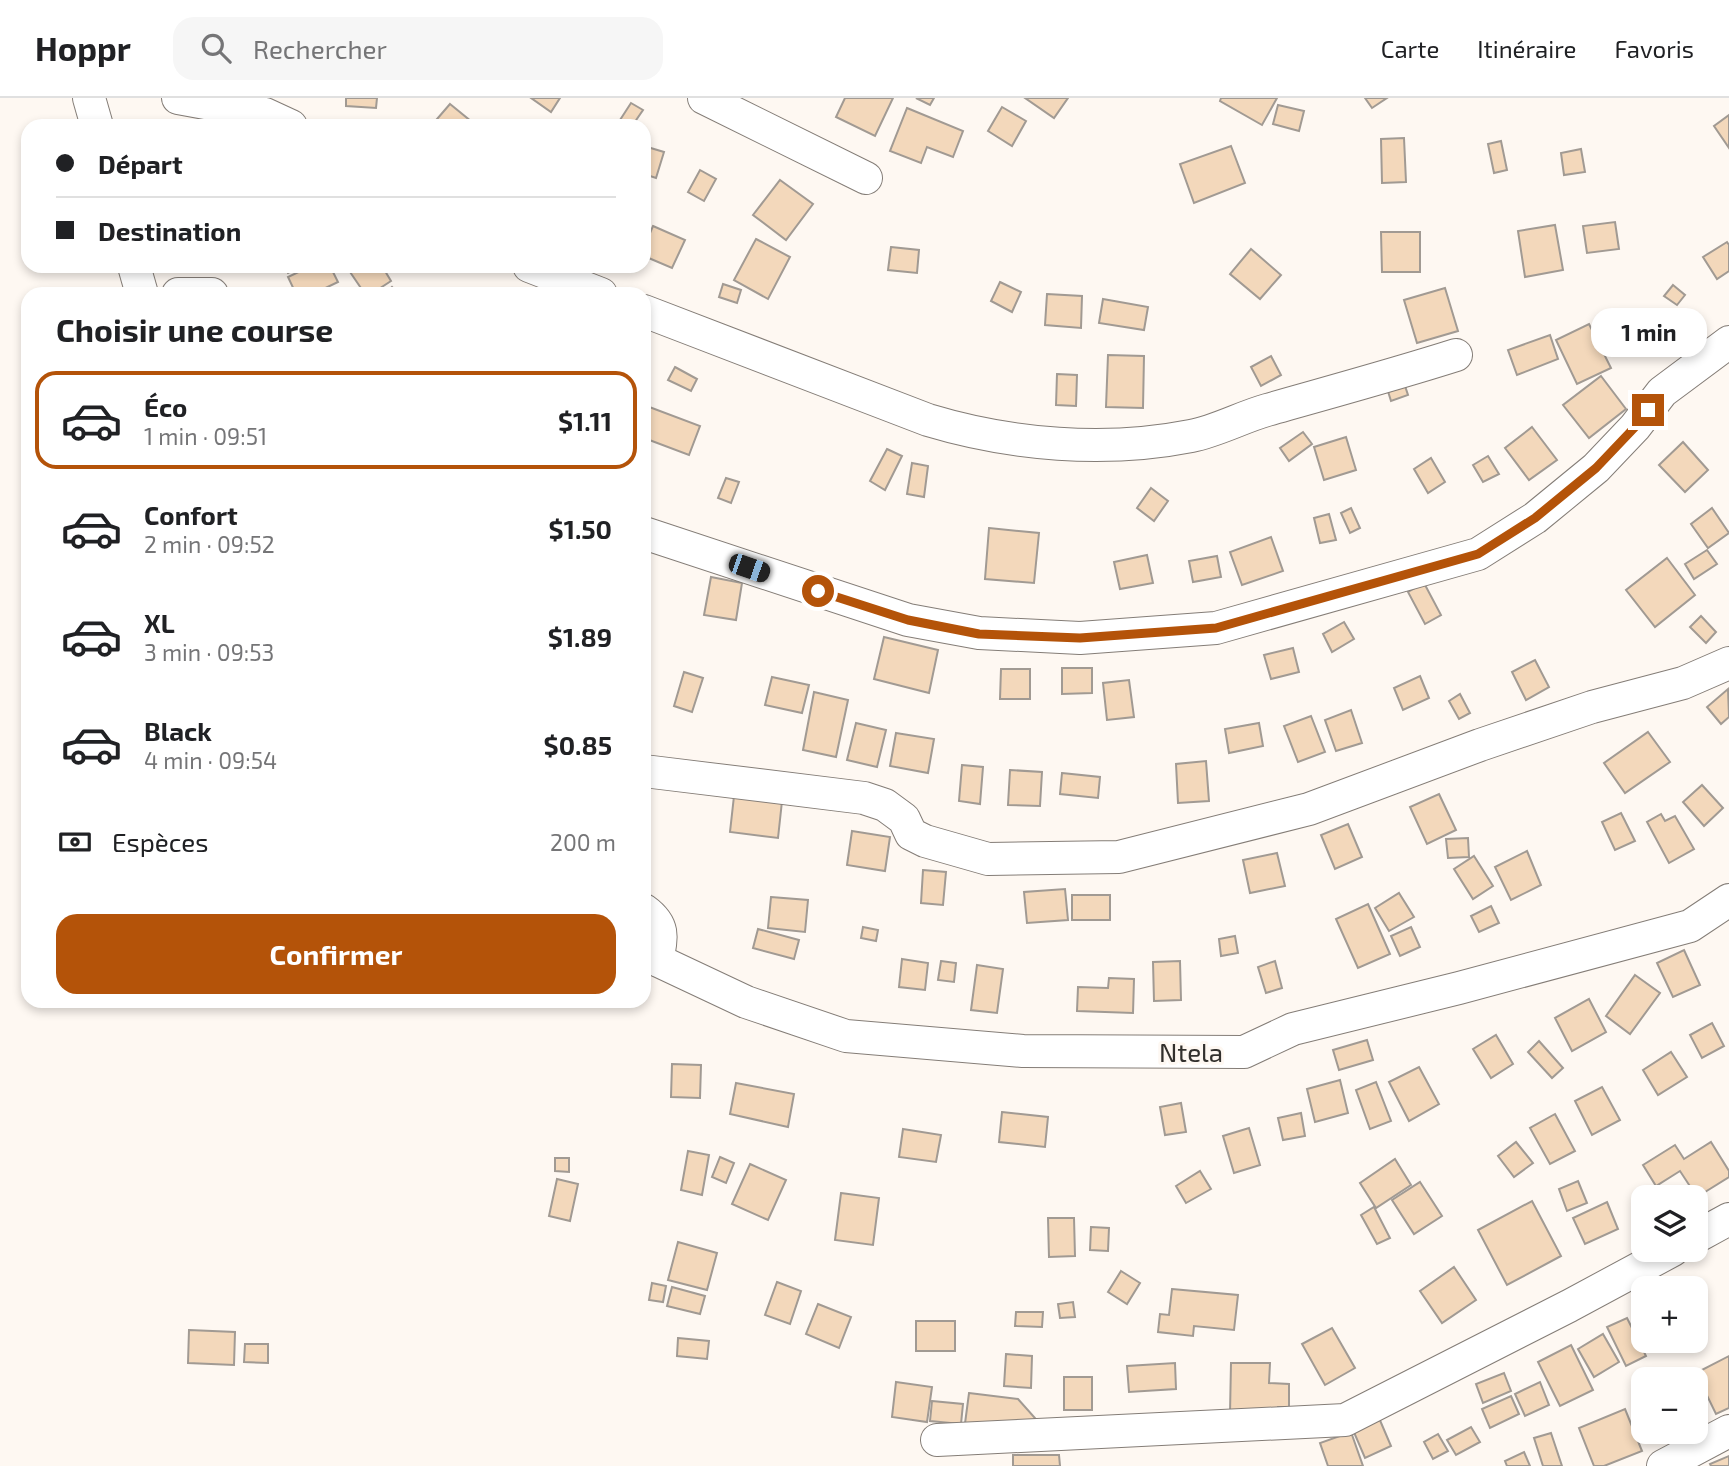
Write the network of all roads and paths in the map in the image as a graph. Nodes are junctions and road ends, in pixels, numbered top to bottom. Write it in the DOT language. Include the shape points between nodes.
graph roads {
  1 [pos="89,98"];
  2 [pos="178,98"];
  3 [pos="704,98"];
  4 [pos="94,119"];
  5 [pos="276,119"];
  6 [pos="866,178"];
  7 [pos="547,273"];
  8 [pos="583,287"];
  9 [pos="651,314"];
  10 [pos="1729,342"];
  11 [pos="1456,355"];
  12 [pos="651,535"];
  13 [pos="1729,663"];
  14 [pos="651,772"];
  15 [pos="1729,900"];
  16 [pos="651,915"];
  17 [pos="651,957"];
  18 [pos="1729,1219"];
  19 [pos="1708,1230"];
  20 [pos="1651,1262"];
  21 [pos="1729,1431"];
  22 [pos="937,1440"];
  23 [pos="1663,1466"];
  1 -- 4 [label="street"];
  2 -- 5 [label="street"];
  3 -- 6 [label="street"];
  7 -- 8 [label="street"];
  9 -- 11 [label="street" via="928,420 971,433 1054,443 1124,444 1193,436 1265,410"];
  10 -- 12 [label="street" via="1662,392 1596,468 1535,518 1478,554 1216,628 1080,638 979,634 908,620"];
  13 -- 14 [label="street" via="1683,683 1592,707 1480,745 1309,809 1119,857 988,859 925,841 911,834 904,819 885,805 864,799"];
  15 -- 17 [label="street, Ntela" via="1690,926 1293,1030 1244,1052 1023,1051 846,1035 746,1002"];
  16 -- 17 [label="street" via="662,936"];
  18 -- 19 [label="street"];
  20 -- 22 [label="street" via="1345,1420"];
  21 -- 23 [label="street"];
}
